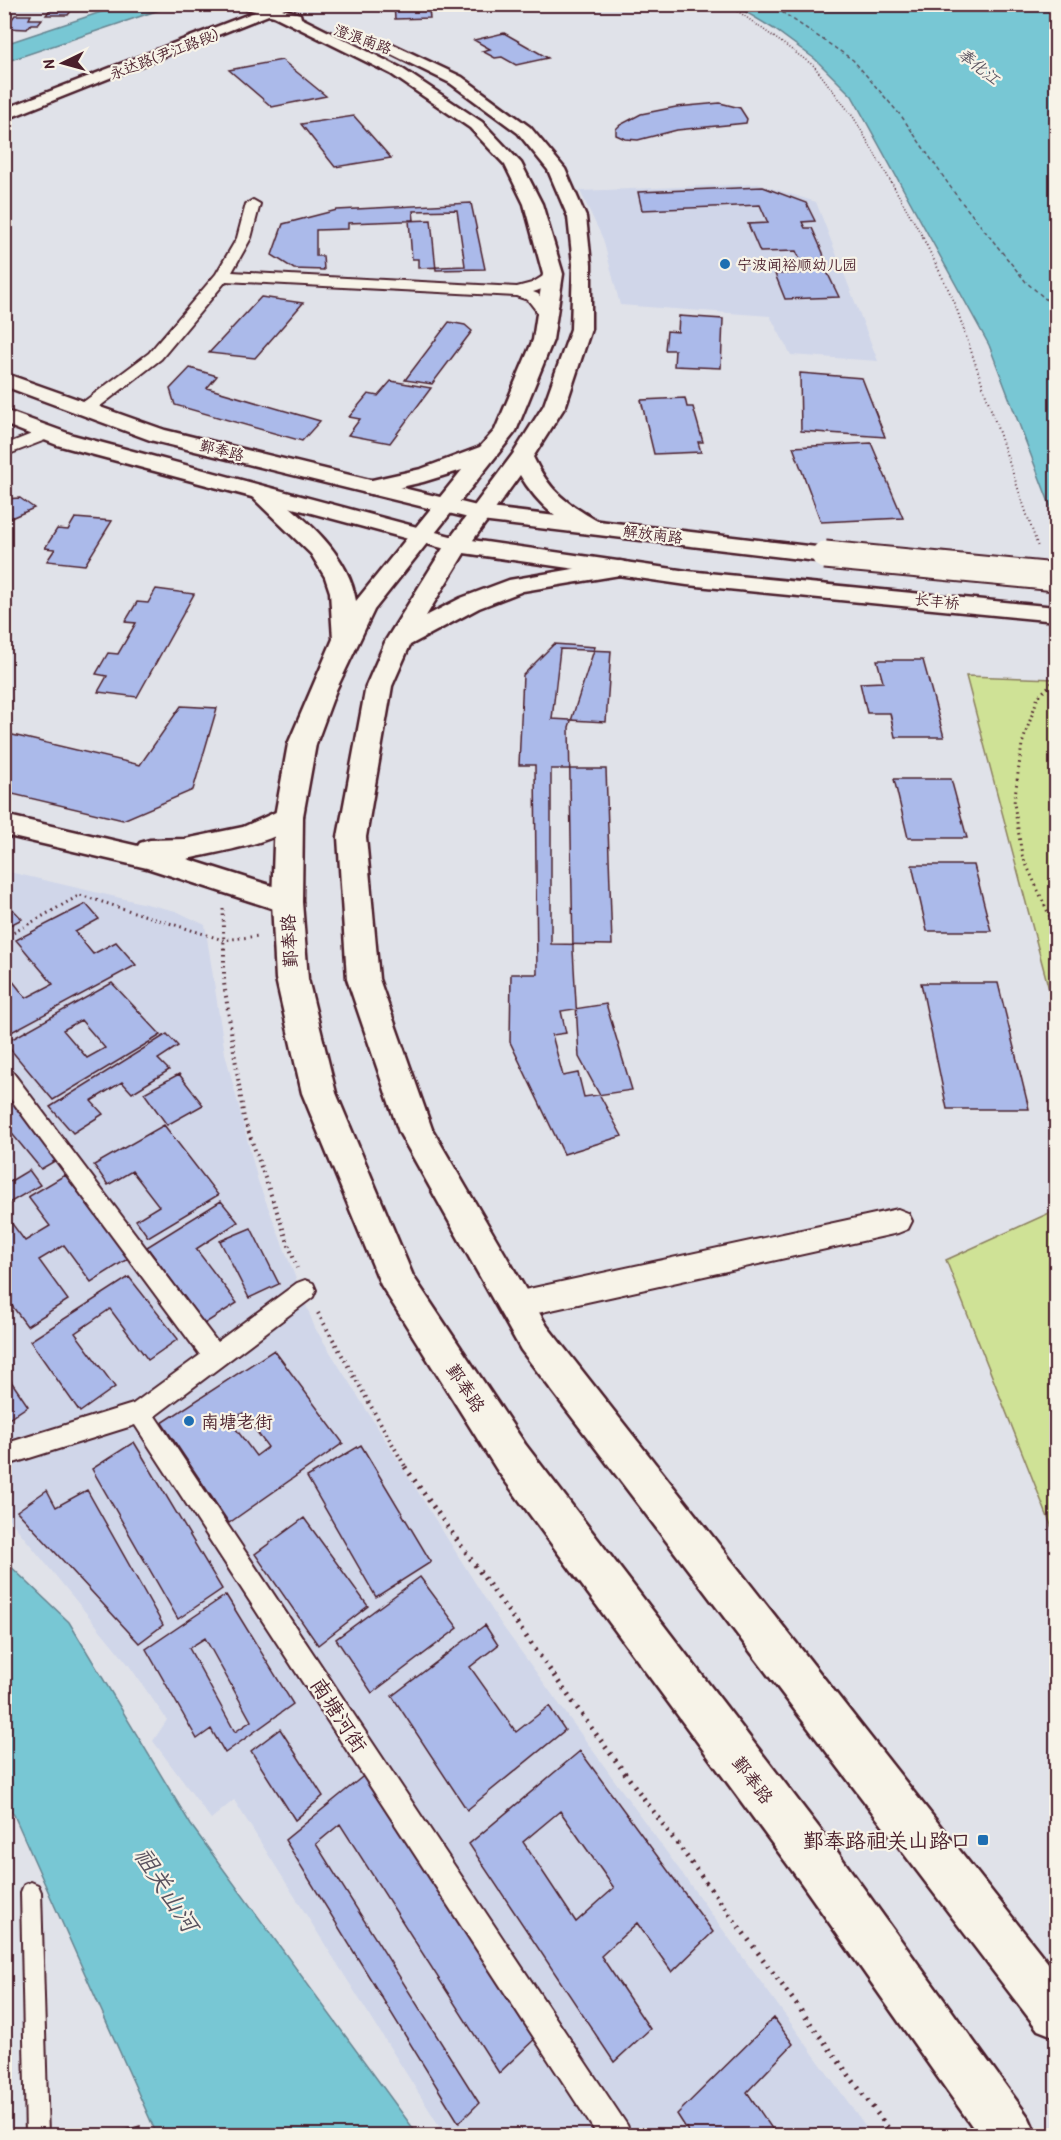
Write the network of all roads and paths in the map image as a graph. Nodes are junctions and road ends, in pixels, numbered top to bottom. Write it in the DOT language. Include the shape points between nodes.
graph roads {
  1 [pos="724,4"];
  2 [pos="250,5"];
  3 [pos="282,8"];
  4 [pos="4,101"];
  5 [pos="4,115"];
  6 [pos="253,204"];
  7 [pos="553,274"];
  8 [pos="222,276"];
  9 [pos="518,292"];
  10 [pos="547,315"];
  11 [pos="4,379"];
  12 [pos="84,410"];
  13 [pos="4,416"];
  14 [pos="47,433"];
  15 [pos="4,451"];
  16 [pos="489,451"];
  17 [pos="522,457"];
  18 [pos="371,487"];
  19 [pos="260,494"];
  20 [pos="444,505"];
  21 [pos="481,514"];
  22 [pos="591,527"];
  23 [pos="420,536"];
  24 [pos="457,545"];
  25 [pos="1040,553"];
  26 [pos="825,555"];
  27 [pos="620,568"];
  28 [pos="1056,577"];
  29 [pos="1056,614"];
  30 [pos="346,639"];
  31 [pos="399,640"];
  32 [pos="1056,679"];
  33 [pos="289,816"];
  34 [pos="4,825"];
  35 [pos="124,850"];
  36 [pos="223,879"];
  37 [pos="287,902"];
  38 [pos="1056,930"];
  39 [pos="4,938"];
  40 [pos="223,940"];
  41 [pos="4,1075"];
  42 [pos="898,1221"];
  43 [pos="305,1290"];
  44 [pos="515,1305"];
  45 [pos="214,1356"];
  46 [pos="140,1413"];
  47 [pos="4,1455"];
  48 [pos="31,1892"];
  49 [pos="1056,2012"];
  50 [pos="37,2136"];
  51 [pos="616,2136"];
  52 [pos="894,2136"];
  53 [pos="1011,2136"];
  1 -- 25 [label="path" via="814,66 854,118 923,238 954,302"];
  2 -- 3 [label="main road"];
  2 -- 4 [label="main road, 永达路(尹江路段)"];
  3 -- 5 [label="main road, 永达路(尹江路段)"];
  3 -- 7 [label="main road, 澄浪南路" via="396,71 476,125 512,163 533,204"];
  3 -- 17 [label="main road, 澄浪南路" via="409,56 456,80 524,130 556,169 577,217 582,264 581,329 555,405"];
  6 -- 8 [label="street" via="244,238"];
  7 -- 9 [label="street" via="537,286"];
  7 -- 10 [label="main road, 澄浪南路"];
  8 -- 9 [label="street"];
  8 -- 12 [label="street" via="155,356"];
  9 -- 10 [label="street" via="533,297"];
  10 -- 16 [label="main road, 澄浪南路" via="543,340 505,431"];
  11 -- 12 [label="main road, 鄞奉路"];
  12 -- 18 [label="main road, 鄞奉路" via="158,435"];
  13 -- 14 [label="main road, 鄞奉路"];
  14 -- 15 [label="street"];
  14 -- 19 [label="main road, 鄞奉路"];
  16 -- 18 [label="main road" via="449,468"];
  16 -- 20 [label="main road, 澄浪南路"];
  17 -- 21 [label="main road, 澄浪南路"];
  17 -- 22 [label="main road" via="535,485 554,506"];
  18 -- 20 [label="main road, 鄞奉路"];
  19 -- 23 [label="main road, 鄞奉路"];
  19 -- 30 [label="main road" via="307,534 335,572 342,594"];
  20 -- 21 [label="main road, 鄞奉路"];
  20 -- 23 [label="main road, 鄞奉路"];
  21 -- 22 [label="main road, 解放南路"];
  21 -- 24 [label="main road"];
  22 -- 26 [label="main road, 解放南路"];
  23 -- 24 [label="main road, 鄞奉路"];
  23 -- 30 [label="main road, 鄞奉路" via="363,608"];
  24 -- 27 [label="main road, 鄞奉路"];
  24 -- 31 [label="main road"];
  26 -- 28 [label="main road, 长丰桥, bridge"];
  27 -- 29 [label="main road, 长丰桥"];
  27 -- 31 [label="main road" via="518,585 470,603"];
  30 -- 33 [label="main road, 鄞奉路" via="302,744"];
  31 -- 44 [label="main road" via="379,686 352,837 363,979 417,1132"];
  32 -- 38 [label="path" via="1038,697 1022,744 1014,803 1022,855"];
  33 -- 35 [label="main road" via="250,835 216,843 184,849"];
  33 -- 37 [label="main road, 鄞奉路"];
  34 -- 35 [label="main road"];
  35 -- 36 [label="main road"];
  36 -- 37 [label="main road"];
  36 -- 40 [label="path"];
  37 -- 53 [label="main road, 鄞奉路" via="292,979 319,1093 399,1285 510,1457 819,1867"];
  39 -- 40 [label="path" via="80,895"];
  40 -- 43 [label="path" via="224,983 244,1119"];
  41 -- 45 [label="street"];
  42 -- 44 [label="street"];
  43 -- 45 [label="street"];
  43 -- 52 [label="path" via="402,1463 590,1726"];
  44 -- 49 [label="main road" via="541,1348"];
  45 -- 46 [label="street"];
  46 -- 47 [label="street"];
  46 -- 51 [label="street, 南塘河街"];
  48 -- 50 [label="lane"];
}
